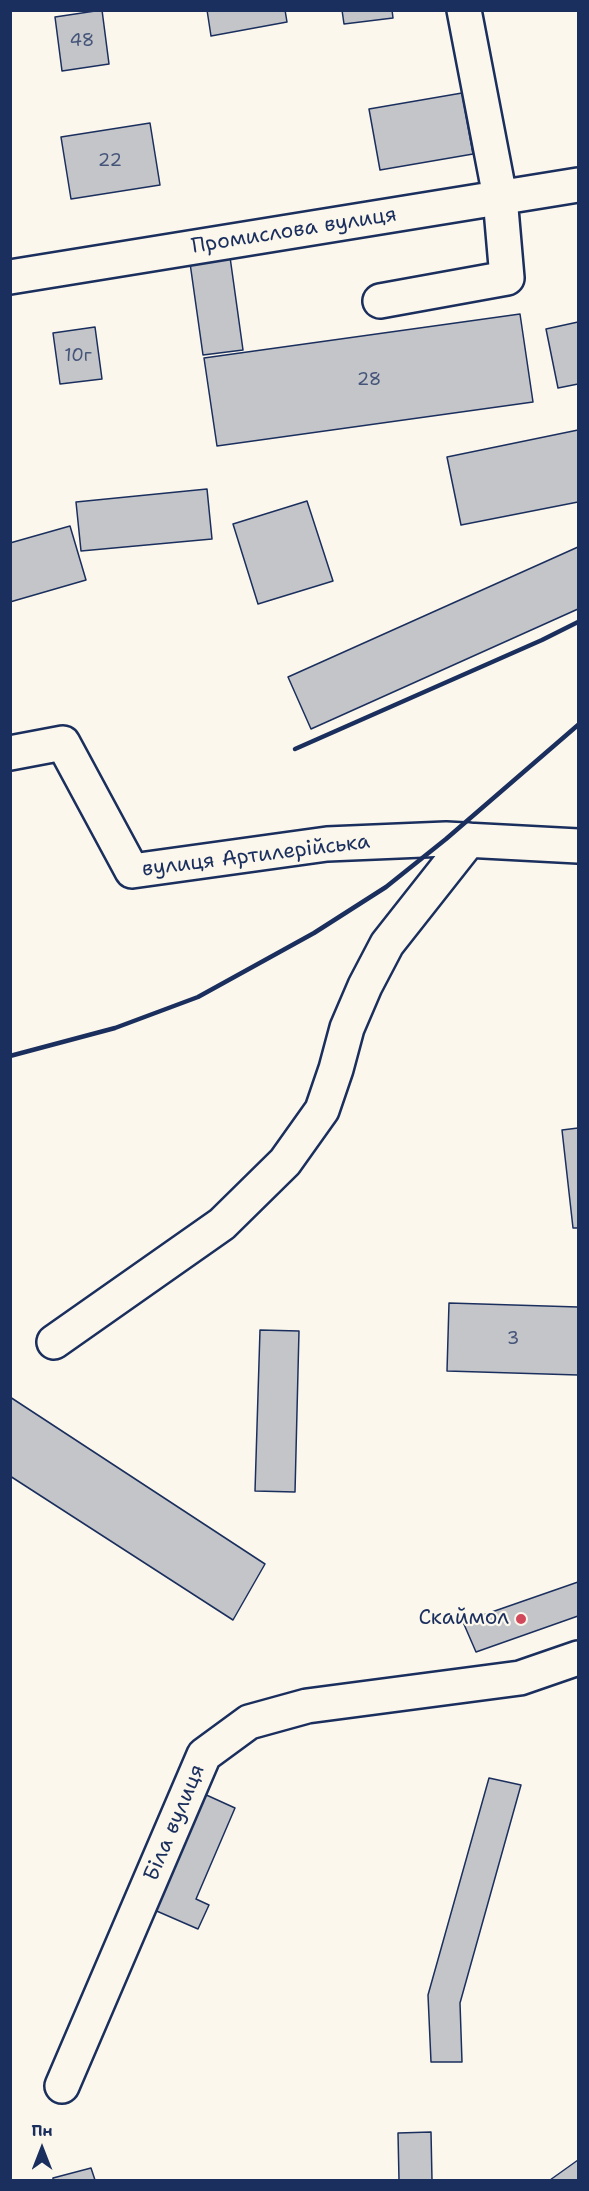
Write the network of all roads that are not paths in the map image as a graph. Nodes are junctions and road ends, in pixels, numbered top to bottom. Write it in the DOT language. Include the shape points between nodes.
graph roads {
  1 [pos="464,10"];
  2 [pos="579,185"];
  3 [pos="500,197"];
  4 [pos="10,277"];
  5 [pos="380,301"];
  6 [pos="10,753"];
  7 [pos="469,840"];
  8 [pos="579,846"];
  9 [pos="54,1342"];
  10 [pos="579,1658"];
  11 [pos="62,2086"];
  1 -- 3 [label="street"];
  2 -- 3 [label="street, Промислова вулиця"];
  3 -- 4 [label="street, Промислова вулиця"];
  3 -- 5 [label="street" via="507,278"];
  6 -- 7 [label="street, вулиця Артилерійська" via="63,742 132,871 327,844"];
  7 -- 8 [label="street, вулиця Артилерійська"];
  7 -- 9 [label="street" via="387,944 347,1028 322,1110 285,1162 222,1224"];
  10 -- 11 [label="street, Біла вулиця" via="520,1678 307,1706 249,1722 204,1755"];
}
